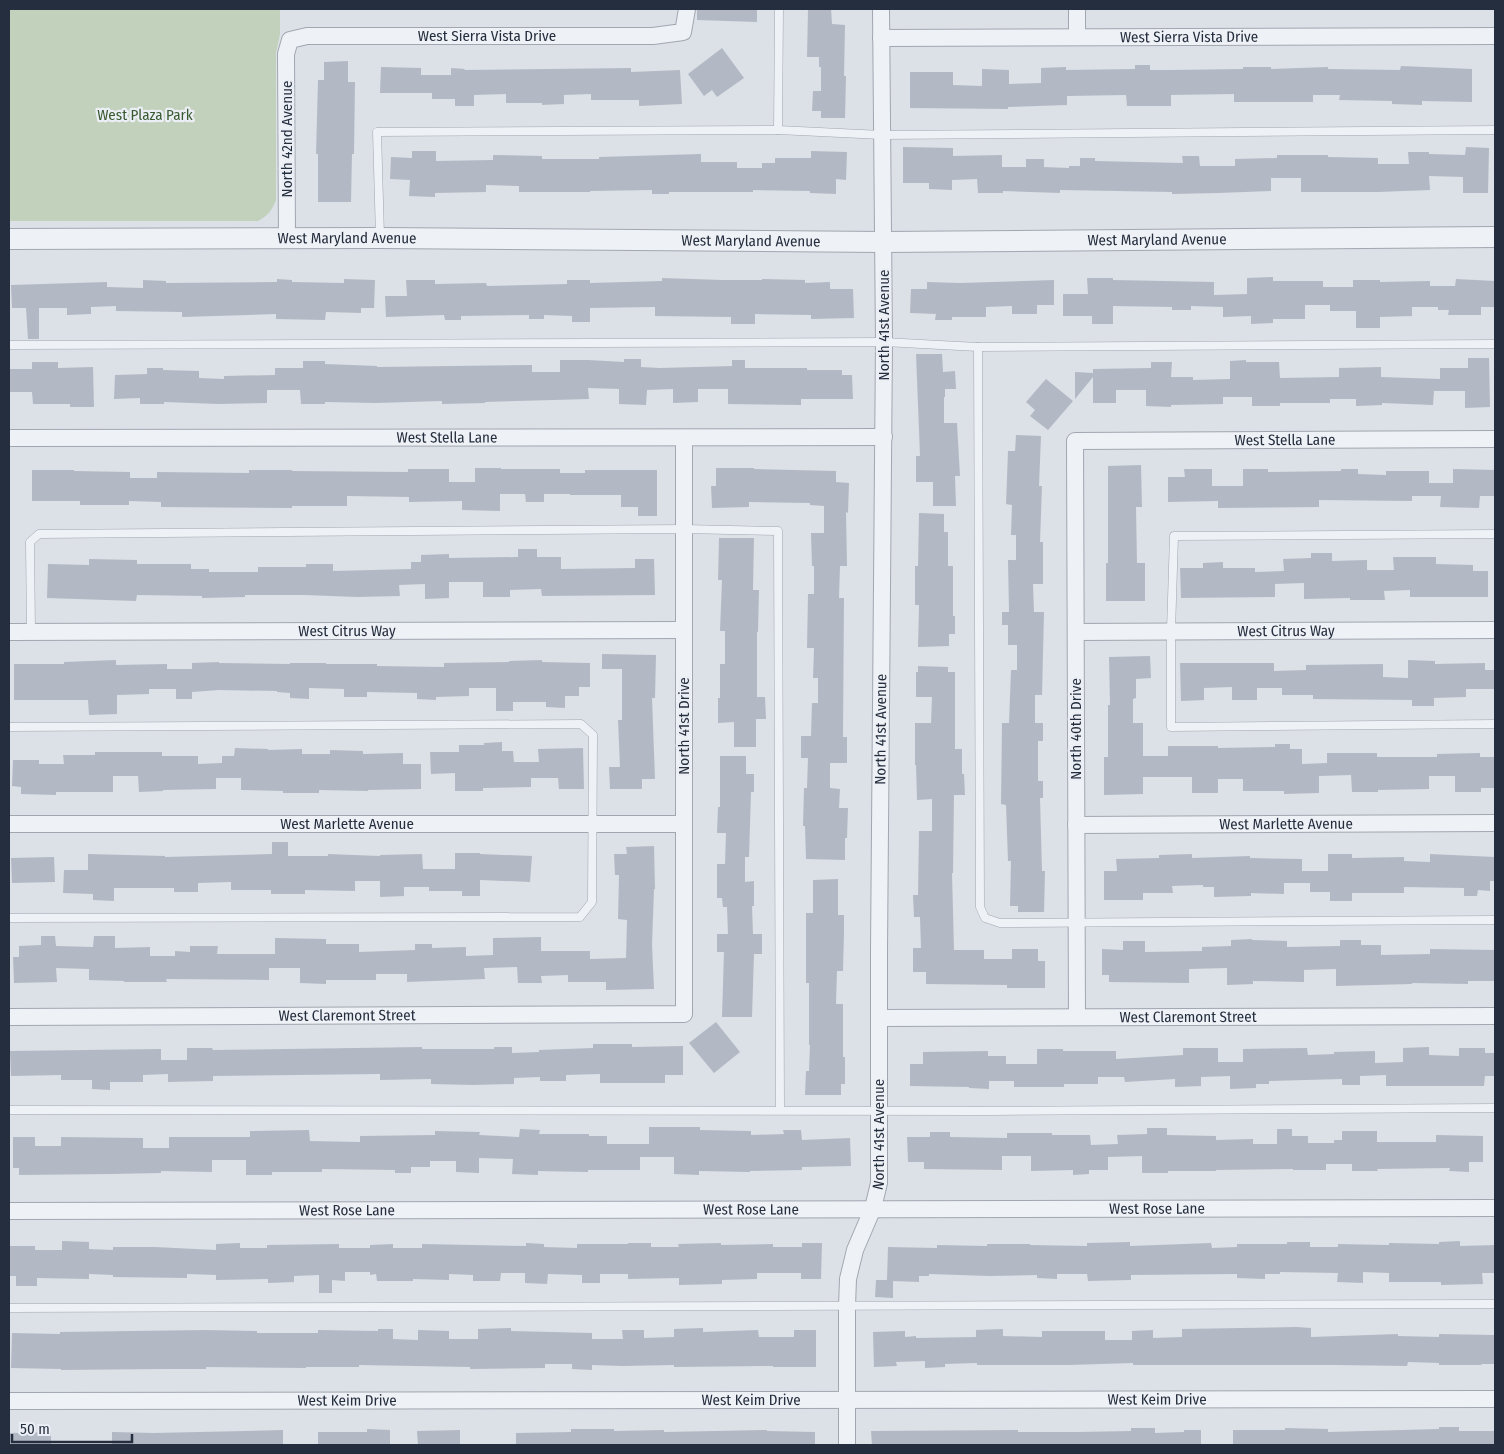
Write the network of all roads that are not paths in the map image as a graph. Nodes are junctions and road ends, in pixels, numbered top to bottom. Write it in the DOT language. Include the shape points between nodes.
graph roads {
  1 [pos="687,9"];
  2 [pos="779,9"];
  3 [pos="881,9"];
  4 [pos="1077,9"];
  5 [pos="1495,36"];
  6 [pos="1077,37"];
  7 [pos="881,38"];
  8 [pos="290,40"];
  9 [pos="778,130"];
  10 [pos="1495,130"];
  11 [pos="882,135"];
  12 [pos="1495,237"];
  13 [pos="287,238"];
  14 [pos="380,238"];
  15 [pos="9,239"];
  16 [pos="883,242"];
  17 [pos="884,342"];
  18 [pos="1495,344"];
  19 [pos="9,345"];
  20 [pos="978,347"];
  21 [pos="884,437"];
  22 [pos="9,438"];
  23 [pos="684,438"];
  24 [pos="1495,439"];
  25 [pos="1075,441"];
  26 [pos="684,529"];
  27 [pos="1495,534"];
  28 [pos="684,630"];
  29 [pos="1495,630"];
  30 [pos="1170,631"];
  31 [pos="9,632"];
  32 [pos="31,632"];
  33 [pos="1076,632"];
  34 [pos="1495,724"];
  35 [pos="9,727"];
  36 [pos="593,823"];
  37 [pos="1495,823"];
  38 [pos="9,824"];
  39 [pos="684,824"];
  40 [pos="1076,825"];
  41 [pos="9,918"];
  42 [pos="1495,920"];
  43 [pos="1077,923"];
  44 [pos="684,1014"];
  45 [pos="1495,1016"];
  46 [pos="9,1017"];
  47 [pos="1077,1017"];
  48 [pos="879,1018"];
  49 [pos="1495,1108"];
  50 [pos="9,1110"];
  51 [pos="780,1110"];
  52 [pos="879,1110"];
  53 [pos="872,1208"];
  54 [pos="1495,1208"];
  55 [pos="9,1211"];
  56 [pos="1495,1304"];
  57 [pos="846,1306"];
  58 [pos="9,1308"];
  59 [pos="847,1399"];
  60 [pos="1495,1399"];
  61 [pos="9,1401"];
  62 [pos="846,1445"];
  1 -- 8 [label="street, West Sierra Vista Drive" via="683,32 653,36 307,36"];
  2 -- 9 [label="lane"];
  3 -- 7 [label="street, North 41st Avenue"];
  4 -- 6 [label="street"];
  5 -- 6 [label="street, West Sierra Vista Drive"];
  6 -- 7 [label="street, West Sierra Vista Drive"];
  7 -- 11 [label="street, North 41st Avenue"];
  8 -- 13 [label="street, North 42nd Avenue" via="286,54"];
  9 -- 11 [label="lane"];
  9 -- 14 [label="lane" via="377,132"];
  10 -- 11 [label="lane"];
  11 -- 16 [label="street, North 41st Avenue"];
  12 -- 16 [label="street, West Maryland Avenue"];
  13 -- 14 [label="street, West Maryland Avenue"];
  13 -- 15 [label="street, West Maryland Avenue"];
  14 -- 16 [label="street, West Maryland Avenue"];
  16 -- 17 [label="street, North 41st Avenue"];
  17 -- 19 [label="lane"];
  17 -- 20 [label="lane"];
  17 -- 21 [label="street, North 41st Avenue"];
  18 -- 20 [label="lane"];
  20 -- 43 [label="lane" via="980,907 984,918 1000,923"];
  21 -- 23 [label="street, West Stella Lane"];
  21 -- 48 [label="street, North 41st Avenue"];
  22 -- 23 [label="street, West Stella Lane"];
  23 -- 26 [label="street, North 41st Drive"];
  24 -- 25 [label="street, West Stella Lane"];
  25 -- 33 [label="street, North 40th Drive"];
  26 -- 28 [label="street, North 41st Drive"];
  26 -- 32 [label="lane" via="40,534 30,542"];
  26 -- 51 [label="lane" via="778,531"];
  27 -- 30 [label="lane" via="1174,536"];
  28 -- 32 [label="street, West Citrus Way"];
  28 -- 39 [label="street, North 41st Drive"];
  29 -- 30 [label="street, West Citrus Way"];
  30 -- 33 [label="street, West Citrus Way"];
  30 -- 34 [label="lane" via="1170,727"];
  31 -- 32 [label="street, West Citrus Way"];
  33 -- 40 [label="street, North 40th Drive"];
  35 -- 36 [label="lane" via="581,724 593,735"];
  36 -- 38 [label="street, West Marlette Avenue"];
  36 -- 39 [label="street, West Marlette Avenue"];
  36 -- 41 [label="lane" via="592,902 580,917"];
  37 -- 40 [label="street, West Marlette Avenue"];
  39 -- 44 [label="street, North 41st Drive"];
  40 -- 43 [label="street, North 40th Drive"];
  42 -- 43 [label="lane"];
  43 -- 47 [label="street, North 40th Drive"];
  44 -- 46 [label="street, West Claremont Street"];
  45 -- 47 [label="street, West Claremont Street"];
  47 -- 48 [label="street, West Claremont Street"];
  48 -- 52 [label="street, North 41st Avenue"];
  49 -- 52 [label="lane"];
  50 -- 51 [label="lane"];
  51 -- 52 [label="lane"];
  52 -- 53 [label="street, North 41st Avenue" via="879,1183"];
  53 -- 54 [label="street, West Rose Lane"];
  53 -- 55 [label="street, West Rose Lane"];
  53 -- 57 [label="street, North 41st Avenue" via="855,1250"];
  56 -- 57 [label="lane"];
  57 -- 58 [label="lane"];
  57 -- 59 [label="street, North 41st Avenue"];
  59 -- 60 [label="street, West Keim Drive"];
  59 -- 61 [label="street, West Keim Drive"];
  59 -- 62 [label="street, North 41st Avenue"];
}
